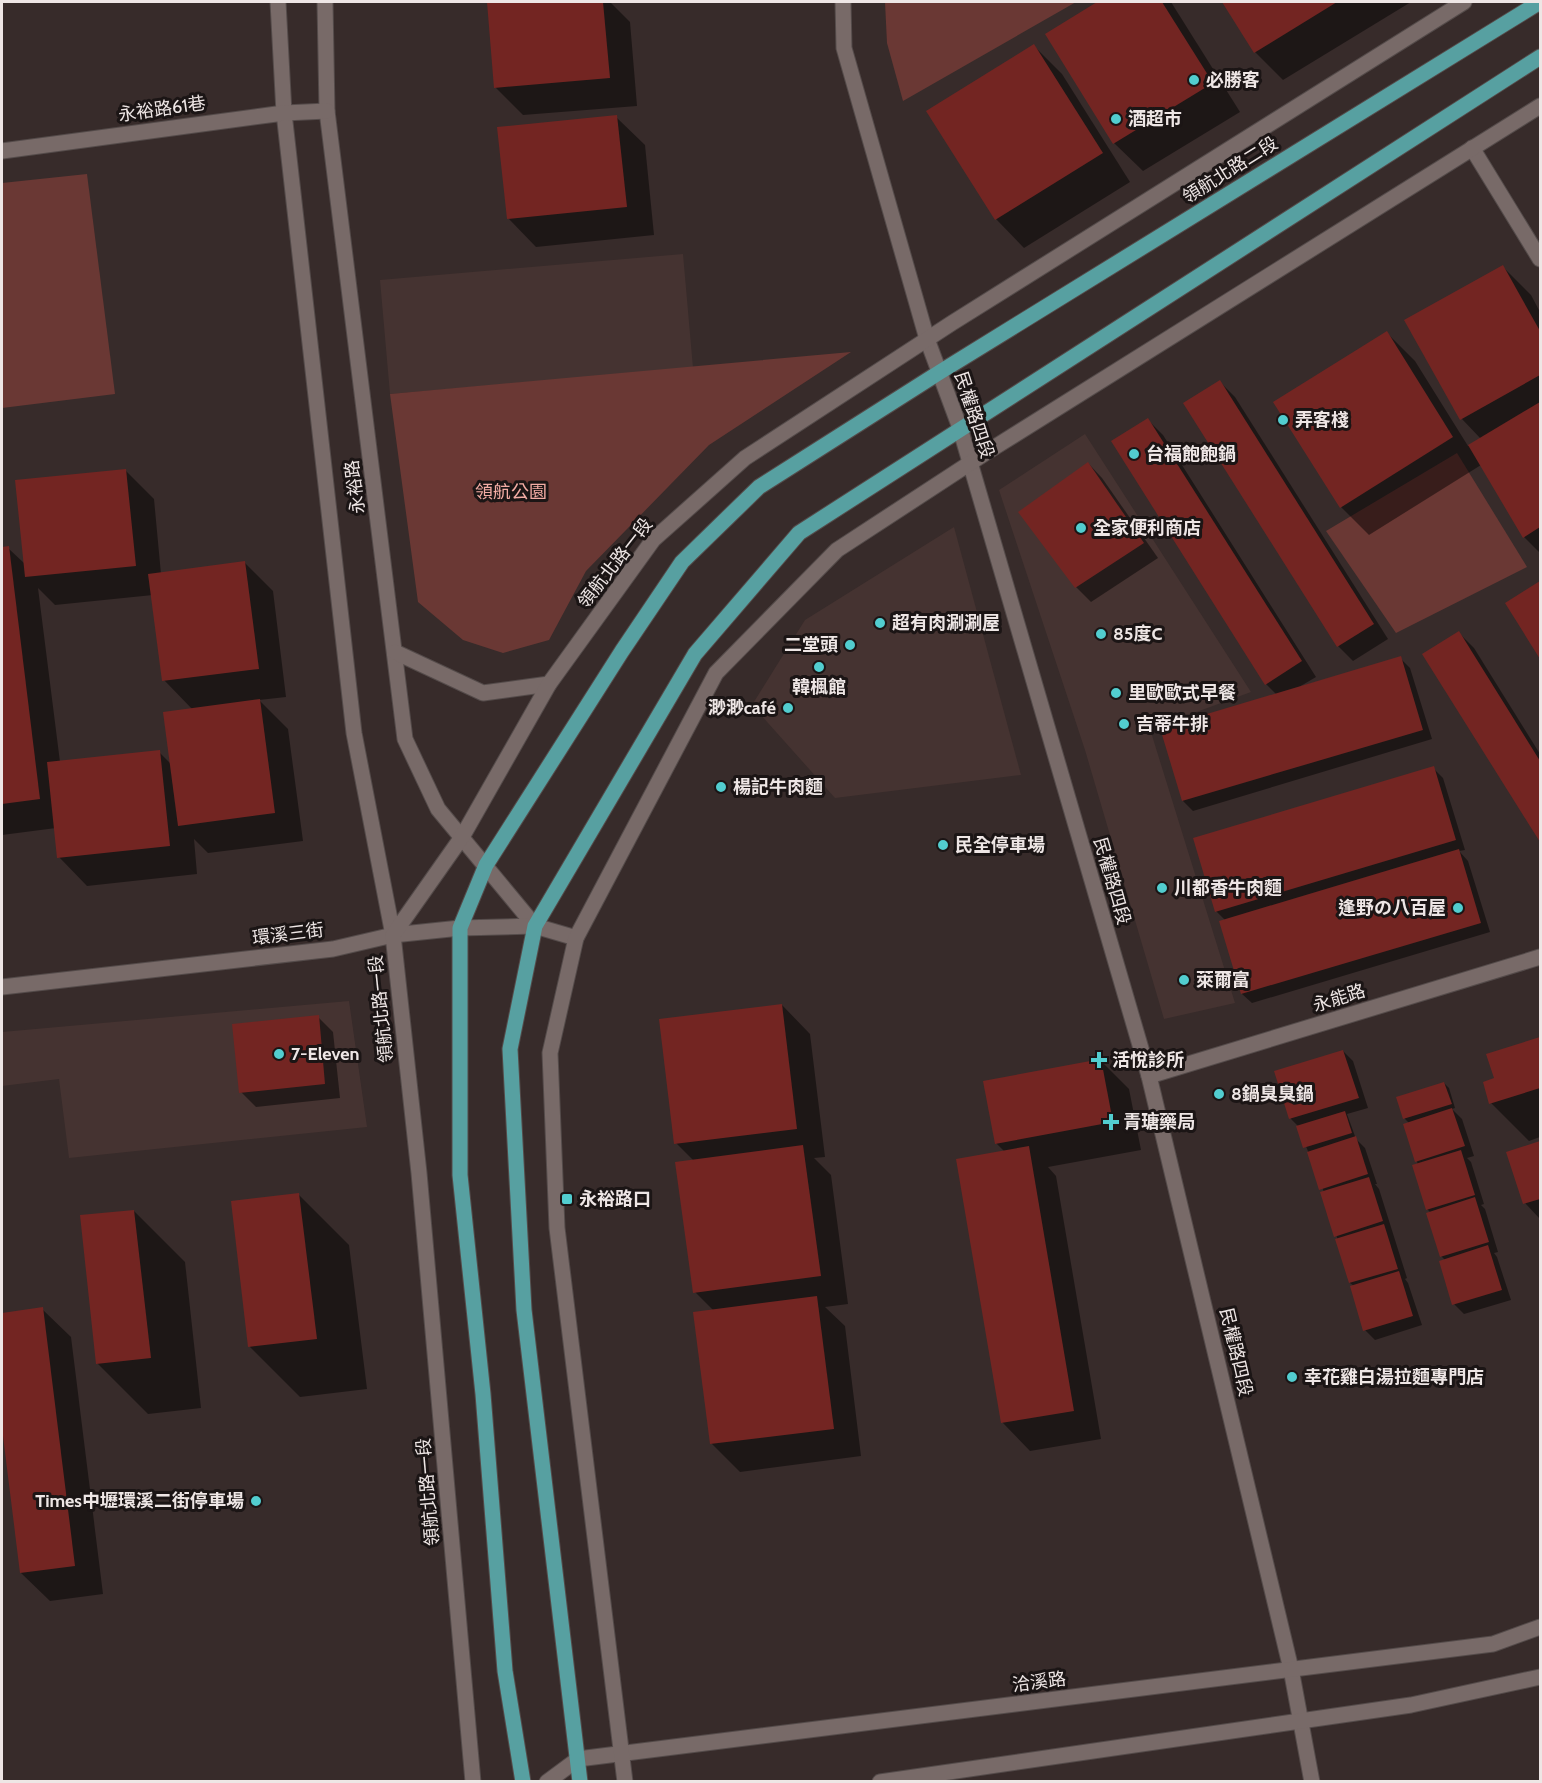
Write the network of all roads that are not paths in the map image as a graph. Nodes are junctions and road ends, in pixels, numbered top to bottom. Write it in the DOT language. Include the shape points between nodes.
graph roads {
  1 [pos="278,2"];
  2 [pos="325,2"];
  3 [pos="843,2"];
  4 [pos="1464,2"];
  5 [pos="1540,2"];
  6 [pos="1540,57"];
  7 [pos="1540,106"];
  8 [pos="327,111"];
  9 [pos="284,113"];
  10 [pos="1472,148"];
  11 [pos="2,150"];
  12 [pos="1540,260"];
  13 [pos="927,339"];
  14 [pos="940,372"];
  15 [pos="960,428"];
  16 [pos="970,463"];
  17 [pos="395,652"];
  18 [pos="549,684"];
  19 [pos="462,837"];
  20 [pos="486,865"];
  21 [pos="535,926"];
  22 [pos="460,927"];
  23 [pos="393,935"];
  24 [pos="576,939"];
  25 [pos="1540,957"];
  26 [pos="2,987"];
  27 [pos="1149,1076"];
  28 [pos="1540,1627"];
  29 [pos="1292,1669"];
  30 [pos="1540,1677"];
  31 [pos="1300,1720"];
  32 [pos="621,1754"];
  33 [pos="578,1759"];
  34 [pos="473,1782"];
  35 [pos="523,1782"];
  36 [pos="547,1782"];
  37 [pos="580,1782"];
  38 [pos="625,1782"];
  39 [pos="880,1782"];
  40 [pos="1312,1782"];
  1 -- 9 [label="street, 永裕路"];
  2 -- 8 [label="street, 永裕路"];
  3 -- 13 [label="street, 民權路四段" via="844,48"];
  4 -- 13 [label="street, 領航北路二段"];
  5 -- 14 [label="main road, 領航北路二段"];
  6 -- 15 [label="main road"];
  7 -- 10 [label="street"];
  8 -- 9 [label="street, 永裕路61巷"];
  8 -- 17 [label="street, 永裕路"];
  9 -- 11 [label="street, 永裕路61巷"];
  9 -- 23 [label="street, 永裕路" via="354,734"];
  10 -- 12 [label="street"];
  10 -- 16 [label="street"];
  13 -- 14 [label="street, 民權路四段"];
  13 -- 18 [label="street, 領航北路一段" via="745,458 653,540"];
  14 -- 15 [label="street, 民權路四段"];
  14 -- 20 [label="main road" via="759,487 682,562"];
  15 -- 16 [label="street, 民權路四段"];
  15 -- 21 [label="main road" via="799,533 695,654"];
  16 -- 24 [label="street" via="837,550 716,673"];
  16 -- 27 [label="street, 民權路四段"];
  17 -- 18 [label="street" via="483,693"];
  17 -- 19 [label="street, 永裕路" via="405,740 438,808"];
  18 -- 19 [label="street, 領航北路一段"];
  19 -- 20 [label="street, 永裕路"];
  19 -- 23 [label="street, 領航北路一段"];
  20 -- 21 [label="street, 永裕路"];
  20 -- 22 [label="main road"];
  21 -- 22 [label="street, 環溪三街"];
  21 -- 24 [label="street, 環溪三街"];
  21 -- 33 [label="main road" via="510,1049 524,1310"];
  22 -- 23 [label="street, 環溪三街"];
  22 -- 35 [label="main road" via="460,1175 483,1394 505,1671"];
  23 -- 26 [label="street, 環溪三街" via="333,949"];
  23 -- 34 [label="street, 領航北路一段" via="419,1173"];
  24 -- 32 [label="street" via="550,1053 557,1228"];
  25 -- 27 [label="street, 永能路"];
  27 -- 29 [label="street, 民權路四段"];
  28 -- 29 [label="street, 洽溪路" via="1493,1644"];
  29 -- 31 [label="street, 民權路四段"];
  29 -- 32 [label="street, 洽溪路"];
  30 -- 31 [label="street" via="1411,1705"];
  31 -- 39 [label="street"];
  31 -- 40 [label="street, 民權路四段"];
  32 -- 33 [label="street, 洽溪路"];
  32 -- 38 [label="street"];
  33 -- 36 [label="street, 洽溪路"];
  33 -- 37 [label="main road"];
}
